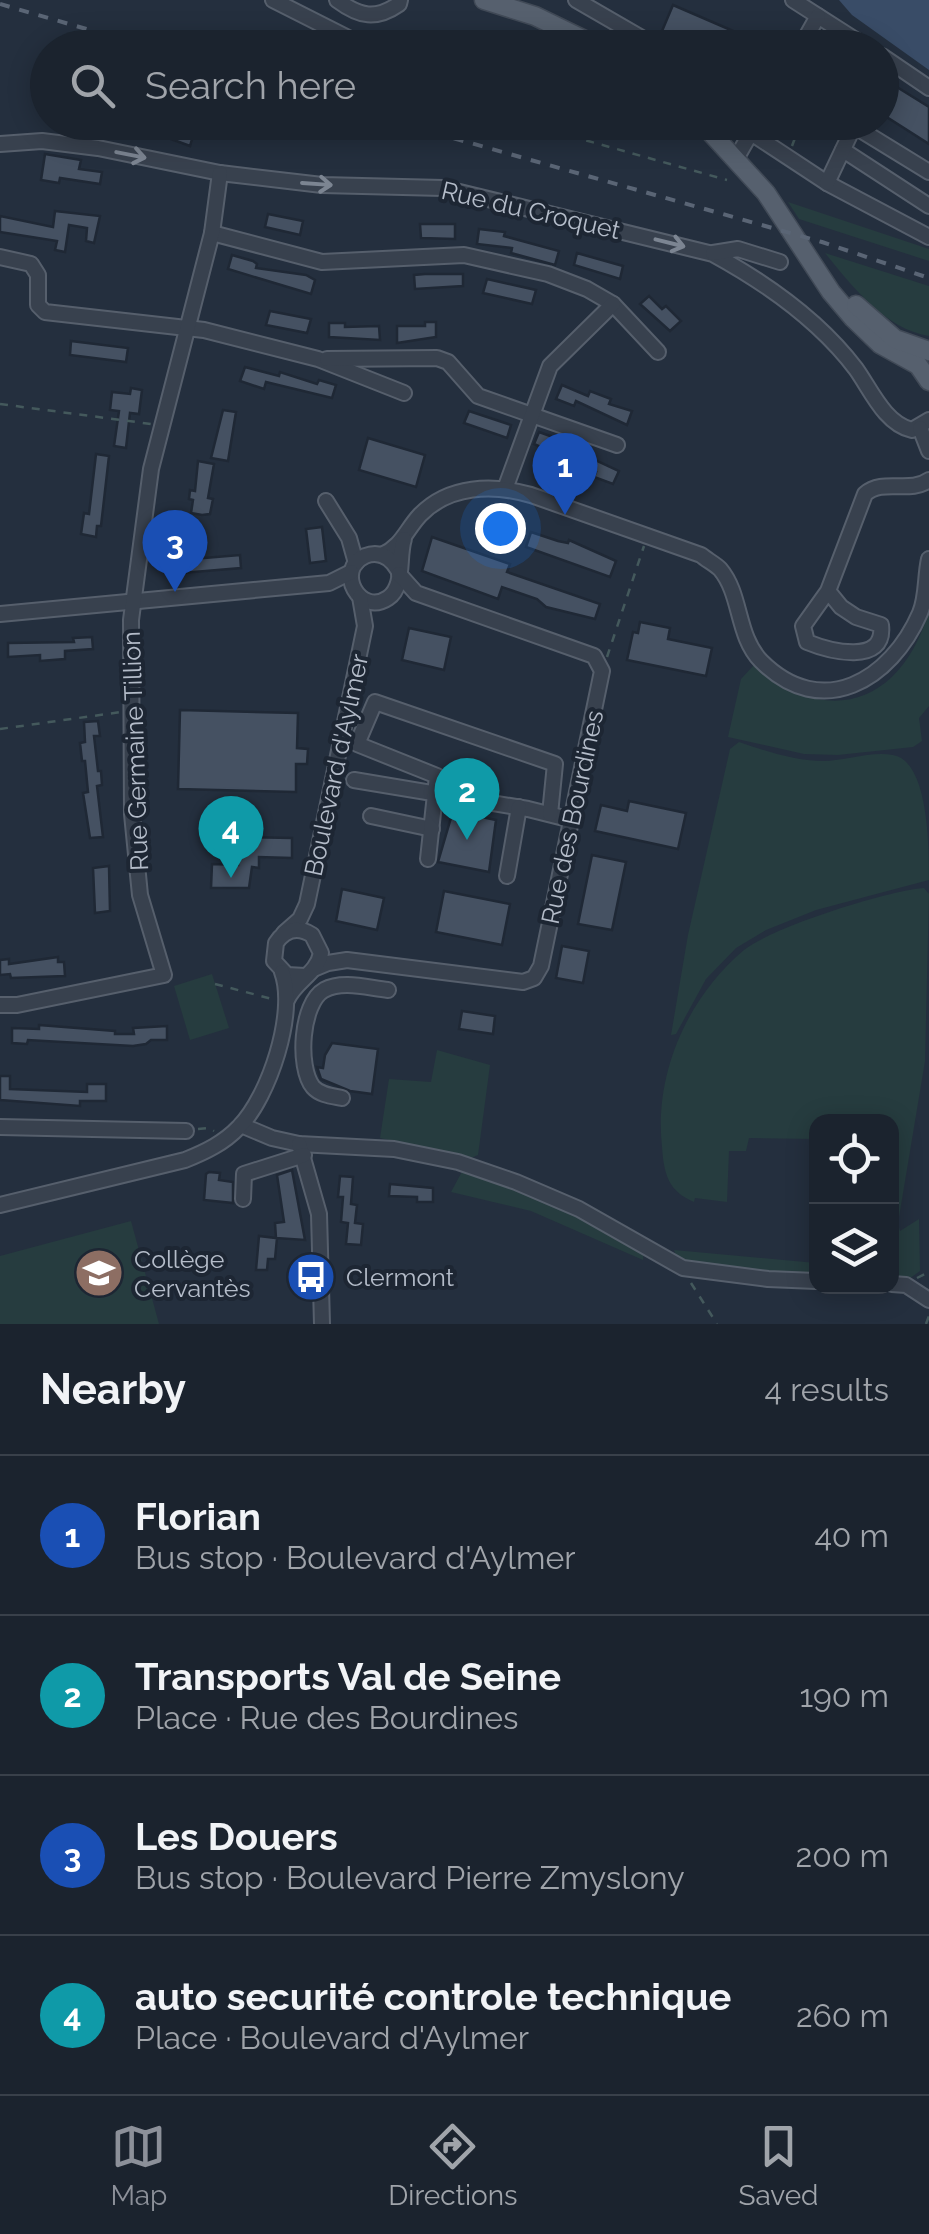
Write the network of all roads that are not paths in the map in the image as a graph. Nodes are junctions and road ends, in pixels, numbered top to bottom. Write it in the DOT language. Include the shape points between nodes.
graph roads {
  1 [pos="273,0"];
  2 [pos="337,0"];
  3 [pos="400,0"];
  4 [pos="484,0"];
  5 [pos="576,0"];
  6 [pos="793,0"];
  7 [pos="818,16"];
  8 [pos="332,30"];
  9 [pos="564,30"];
  10 [pos="628,30"];
  11 [pos="810,30"];
  12 [pos="840,30"];
  13 [pos="899,68"];
  14 [pos="929,88"];
  15 [pos="719,140"];
  16 [pos="747,140"];
  17 [pos="768,140"];
  18 [pos="848,140"];
  19 [pos="880,140"];
  20 [pos="0,144"];
  21 [pos="843,150"];
  22 [pos="736,158"];
  23 [pos="929,172"];
  24 [pos="220,173"];
  25 [pos="827,183"];
  26 [pos="929,209"];
  27 [pos="212,234"];
  28 [pos="924,234"];
  29 [pos="713,254"];
  30 [pos="0,257"];
  31 [pos="780,262"];
  32 [pos="814,262"];
  33 [pos="613,304"];
  34 [pos="188,328"];
  35 [pos="929,351"];
  36 [pos="658,352"];
  37 [pos="318,359"];
  38 [pos="929,381"];
  39 [pos="404,393"];
  40 [pos="532,415"];
  41 [pos="924,424"];
  42 [pos="617,446"];
  43 [pos="929,451"];
  44 [pos="929,480"];
  45 [pos="505,489"];
  46 [pos="326,501"];
  47 [pos="350,538"];
  48 [pos="404,538"];
  49 [pos="377,555"];
  50 [pos="929,560"];
  51 [pos="354,568"];
  52 [pos="398,572"];
  53 [pos="329,583"];
  54 [pos="416,592"];
  55 [pos="828,592"];
  56 [pos="358,596"];
  57 [pos="387,599"];
  58 [pos="133,603"];
  59 [pos="0,614"];
  60 [pos="365,626"];
  61 [pos="350,744"];
  62 [pos="354,780"];
  63 [pos="436,794"];
  64 [pos="519,807"];
  65 [pos="550,814"];
  66 [pos="371,816"];
  67 [pos="572,820"];
  68 [pos="432,829"];
  69 [pos="428,859"];
  70 [pos="507,876"];
  71 [pos="307,904"];
  72 [pos="284,933"];
  73 [pos="316,940"];
  74 [pos="347,960"];
  75 [pos="282,972"];
  76 [pos="311,972"];
  77 [pos="388,990"];
  78 [pos="287,1002"];
  79 [pos="0,1005"];
  80 [pos="342,1098"];
  81 [pos="241,1126"];
  82 [pos="0,1127"];
  83 [pos="186,1130"];
  84 [pos="302,1150"];
  85 [pos="243,1199"];
  86 [pos="0,1205"];
  87 [pos="809,1281"];
  88 [pos="899,1284"];
  89 [pos="929,1300"];
  90 [pos="322,1324"];
  1 -- 8 [label="street"];
  2 -- 3 [label="street" via="360,14 382,16"];
  4 -- 9 [label="main road"];
  5 -- 10 [label="street"];
  6 -- 7 [label="street"];
  7 -- 11 [label="street"];
  7 -- 12 [label="street"];
  13 -- 14 [label="street"];
  15 -- 22 [label="main road"];
  16 -- 22 [label="street"];
  17 -- 25 [label="street"];
  18 -- 21 [label="street"];
  19 -- 23 [label="street"];
  20 -- 24 [label="street, Rue du Croquet, one-way" via="98,148"];
  21 -- 25 [label="street"];
  21 -- 26 [label="street"];
  22 -- 32 [label="main road"];
  24 -- 27 [label="street, Rue Germaine Tillion"];
  24 -- 29 [label="street, Rue du Croquet, one-way" via="322,185 443,188"];
  25 -- 28 [label="street"];
  26 -- 28 [label="street"];
  27 -- 33 [label="street" via="322,262 464,255 548,274"];
  27 -- 34 [label="street, Rue Germaine Tillion"];
  29 -- 31 [label="street" via="738,248"];
  29 -- 41 [label="street, Rue du Croquet" via="817,325 895,422 905,429"];
  30 -- 34 [label="street" via="32,264 45,312"];
  32 -- 35 [label="main road" via="879,327"];
  32 -- 38 [label="main road" via="865,331 918,365"];
  33 -- 36 [label="street"];
  33 -- 40 [label="street" via="550,366"];
  34 -- 37 [label="street"];
  34 -- 58 [label="street, Rue Germaine Tillion" via="152,469"];
  37 -- 39 [label="street"];
  37 -- 40 [label="street" via="437,358 478,396"];
  40 -- 42 [label="street"];
  40 -- 45 [label="street"];
  41 -- 43 [label="street"];
  44 -- 55 [label="street" via="865,494"];
  45 -- 48 [label="street" via="457,492 436,501"];
  45 -- 50 [label="street" via="701,555 731,588 747,641 761,660 816,690 865,682 886,666 922,608"];
  46 -- 47 [label="street"];
  47 -- 49 [label="street"];
  47 -- 51 [label="street"];
  48 -- 49 [label="street"];
  48 -- 52 [label="street"];
  49 -- 51 [label="street"];
  49 -- 52 [label="street"];
  51 -- 53 [label="street"];
  51 -- 56 [label="street" via="351,584"];
  52 -- 54 [label="street"];
  52 -- 57 [label="street" via="398,587"];
  53 -- 56 [label="street"];
  53 -- 58 [label="street"];
  54 -- 57 [label="street"];
  54 -- 67 [label="street, Rue des Bourdines" via="594,656 602,671"];
  55 -- 55 [label="street" via="856,617 881,625 873,647 836,654 807,642 804,626"];
  56 -- 57 [label="street"];
  56 -- 60 [label="street, Boulevard d'Aylmer"];
  57 -- 60 [label="street, Boulevard d'Aylmer"];
  58 -- 59 [label="street"];
  58 -- 79 [label="street, Rue Germaine Tillion" via="132,814 140,895 164,975"];
  60 -- 61 [label="street, Boulevard d'Aylmer"];
  61 -- 63 [label="street" via="438,776"];
  61 -- 65 [label="street" via="375,702 555,764"];
  61 -- 71 [label="street, Boulevard d'Aylmer"];
  62 -- 63 [label="street"];
  63 -- 64 [label="street"];
  63 -- 68 [label="street"];
  64 -- 65 [label="street"];
  64 -- 70 [label="street"];
  65 -- 67 [label="street"];
  66 -- 68 [label="street"];
  67 -- 74 [label="street, Rue des Bourdines" via="534,978 523,982"];
  68 -- 69 [label="street"];
  71 -- 72 [label="street, Boulevard d'Aylmer"];
  71 -- 73 [label="street, Boulevard d'Aylmer"];
  72 -- 73 [label="street" via="300,930"];
  72 -- 75 [label="street" via="273,953"];
  73 -- 74 [label="street, Rue des Bourdines"];
  73 -- 76 [label="street" via="321,956"];
  74 -- 76 [label="street, Rue des Bourdines"];
  75 -- 76 [label="street"];
  75 -- 78 [label="street"];
  76 -- 78 [label="street"];
  77 -- 80 [label="street" via="340,985 321,991 308,1009 303,1066 313,1087"];
  78 -- 81 [label="street" via="275,1060"];
  81 -- 84 [label="street"];
  81 -- 86 [label="street" via="206,1152"];
  82 -- 83 [label="street"];
  84 -- 85 [label="street" via="244,1174"];
  84 -- 87 [label="street" via="394,1149 458,1162 579,1209 683,1268"];
  84 -- 90 [label="street" via="320,1214"];
  88 -- 89 [label="street"];
}
